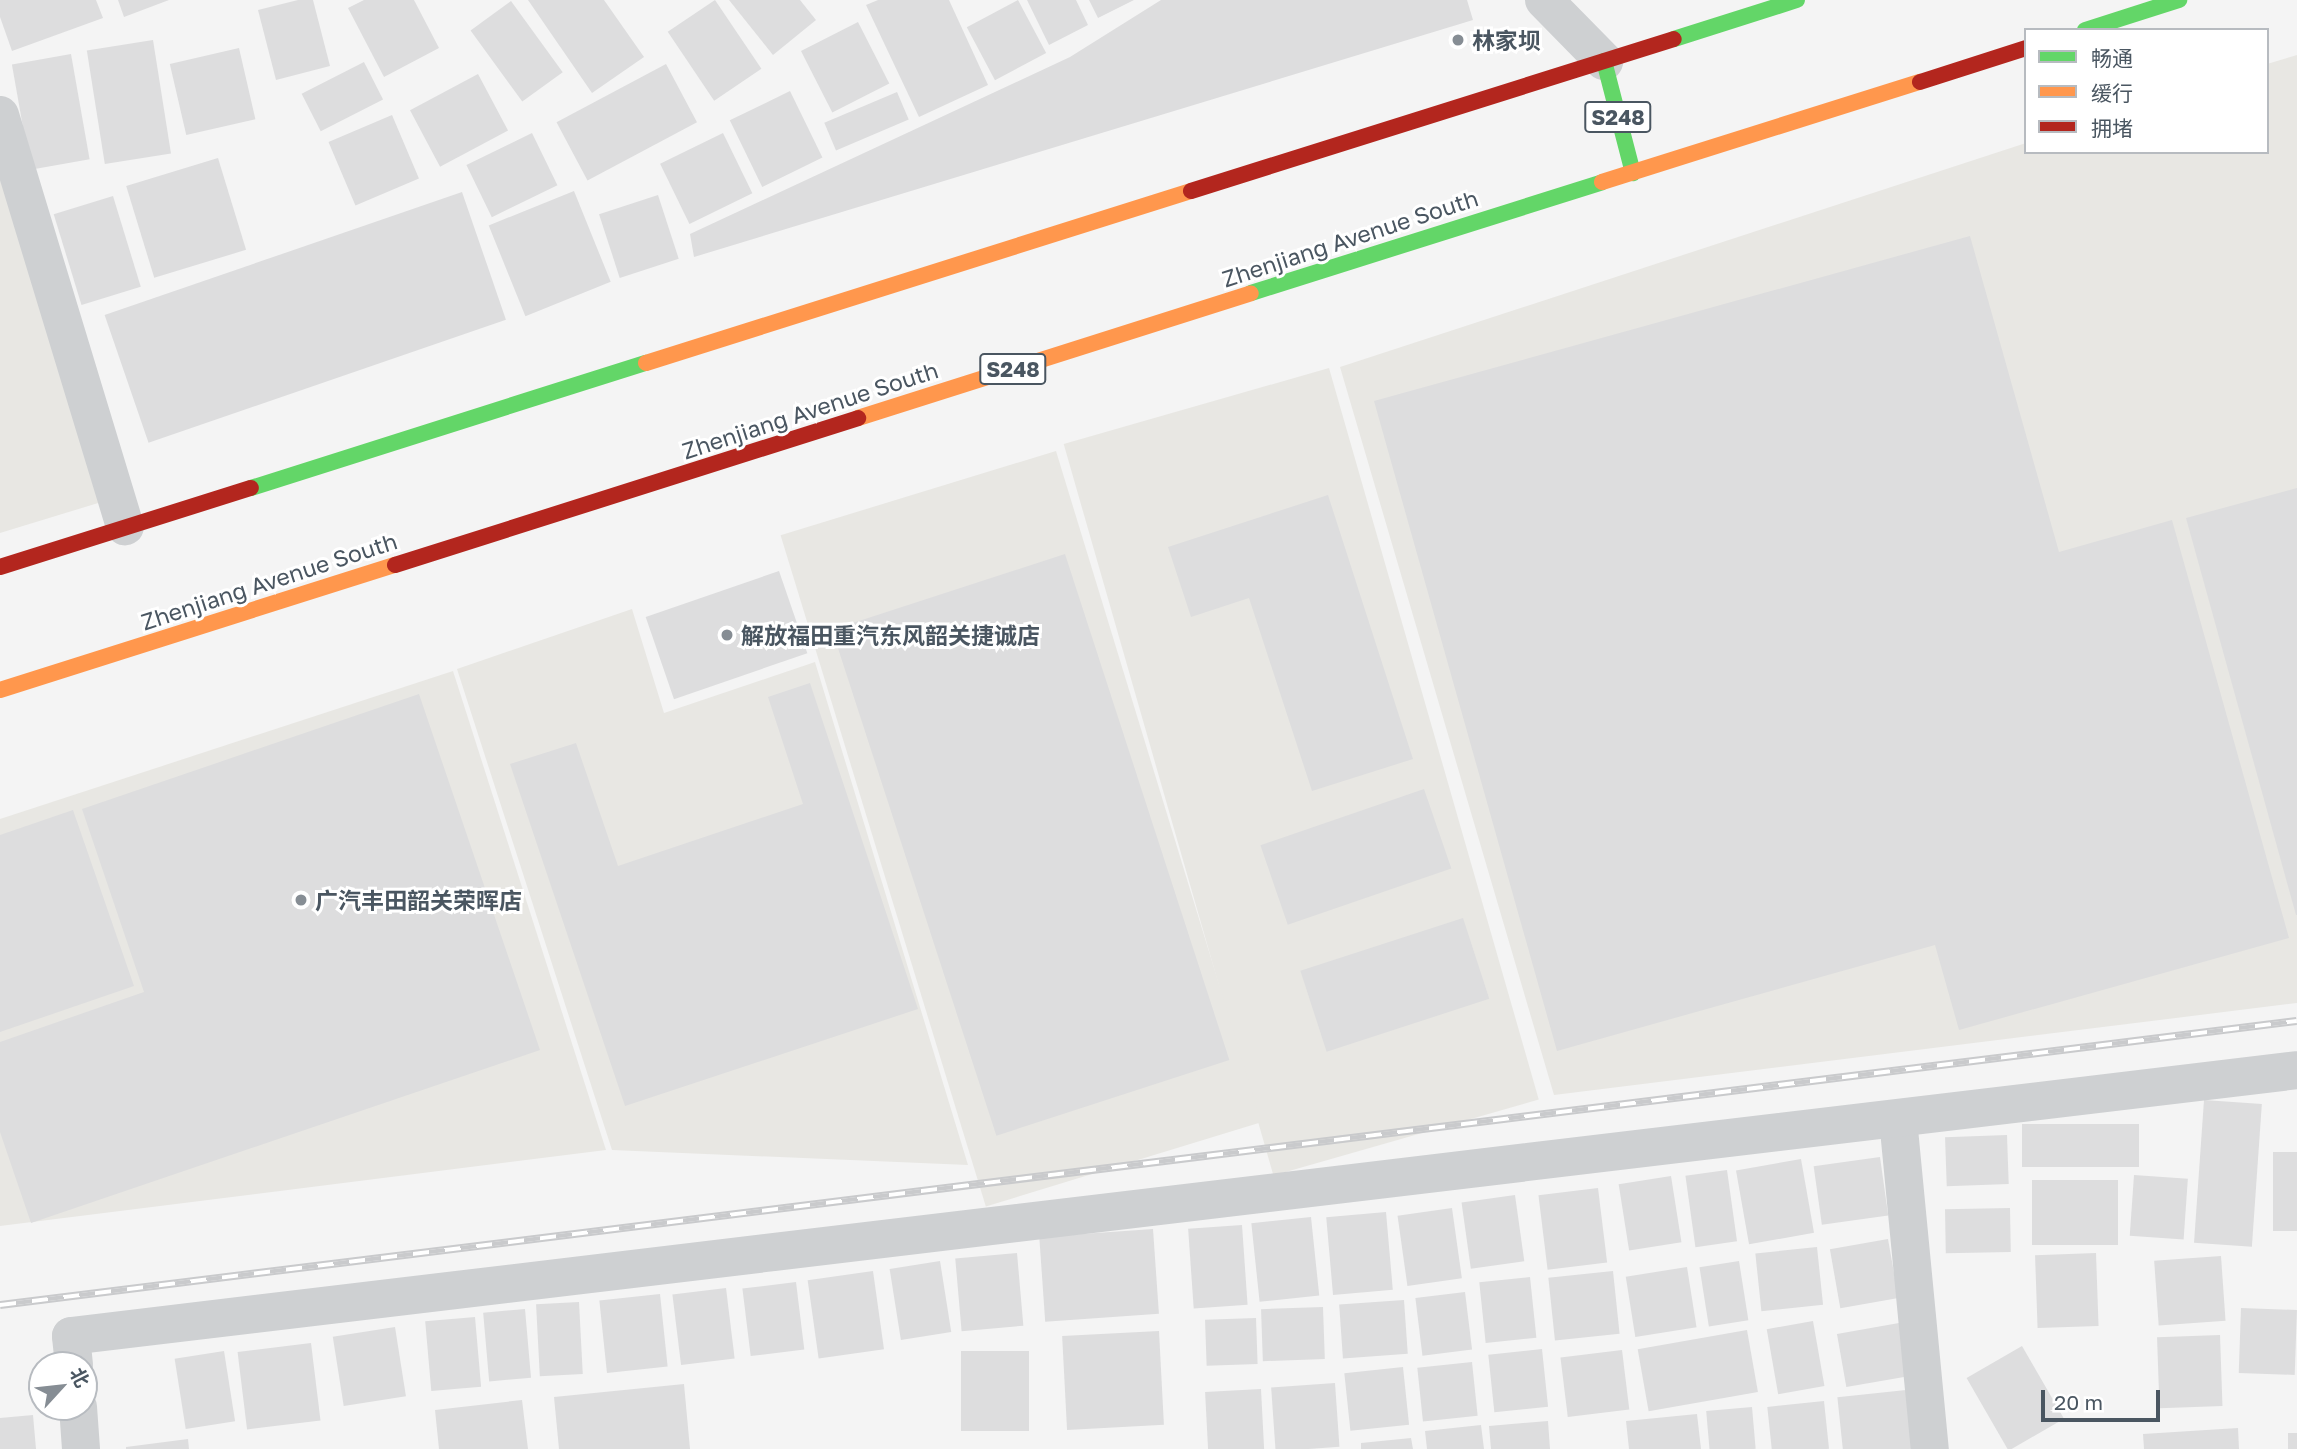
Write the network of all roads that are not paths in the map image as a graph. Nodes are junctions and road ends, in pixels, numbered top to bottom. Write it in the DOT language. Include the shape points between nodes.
graph roads {
  1 [pos="1544,0"];
  2 [pos="1797,0"];
  3 [pos="2179,0"];
  4 [pos="2091,28"];
  5 [pos="2024,49"];
  6 [pos="1604,61"];
  7 [pos="0,116"];
  8 [pos="1633,173"];
  9 [pos="125,526"];
  10 [pos="0,567"];
  11 [pos="0,690"];
  12 [pos="2297,1070"];
  13 [pos="1898,1119"];
  14 [pos="73,1351"];
  15 [pos="79,1421"];
  16 [pos="81,1449"];
  17 [pos="1930,1449"];
  1 -- 6 [label="street"];
  2 -- 6 [label="main road, S248"];
  3 -- 4 [label="main road"];
  5 -- 8 [label="main road, Zhenjiang Avenue South / S248"];
  6 -- 8 [label="main road, S248"];
  6 -- 9 [label="main road, S248"];
  7 -- 9 [label="street"];
  8 -- 11 [label="main road, Zhenjiang Avenue South / S248"];
  9 -- 10 [label="main road, S248"];
  12 -- 13 [label="street"];
  13 -- 14 [label="street" via="71,1336"];
  13 -- 17 [label="street"];
  15 -- 16 [label="street"];
}
